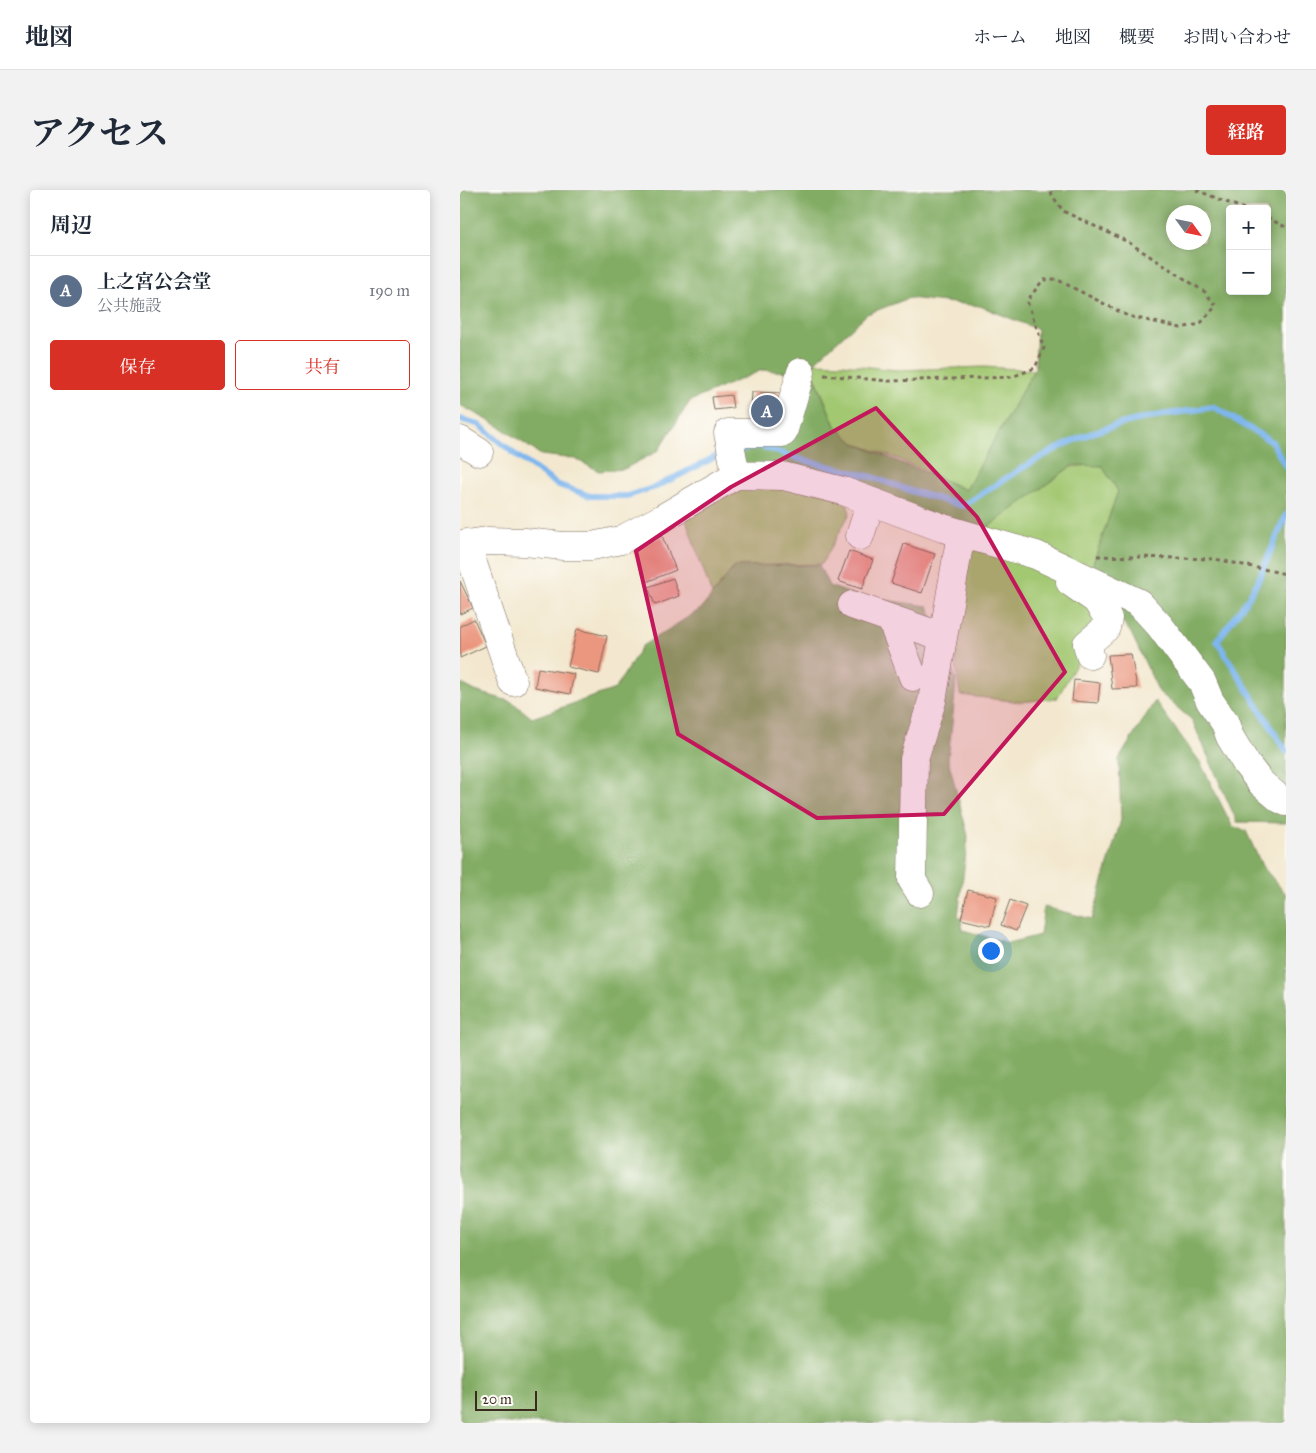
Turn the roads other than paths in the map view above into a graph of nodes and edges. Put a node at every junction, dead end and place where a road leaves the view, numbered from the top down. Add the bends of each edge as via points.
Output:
1 (801, 372) road end
2 (733, 458) junction
3 (871, 501) junction
4 (961, 534) junction
5 (860, 536) dead end
6 (463, 544) edge
7 (1036, 555) junction
8 (852, 605) dead end
9 (891, 619) junction
10 (944, 637) junction
11 (1090, 655) dead end
12 (914, 677) dead end
13 (513, 682) dead end
14 (1286, 802) edge
15 (920, 893) dead end

1 - 2 street via 783,433 728,433
2 - 3 street
2 - 6 street via 661,519 621,540 592,546 487,541
3 - 4 street
3 - 5 street
4 - 7 street
4 - 10 street
6 - 13 street
7 - 11 street via 1047,567 1096,600 1108,618 1106,628 1087,644
7 - 14 street via 1139,602 1202,682 1247,765 1261,783
8 - 9 street
9 - 10 street
9 - 12 street
10 - 15 street via 932,701 914,759 912,880

